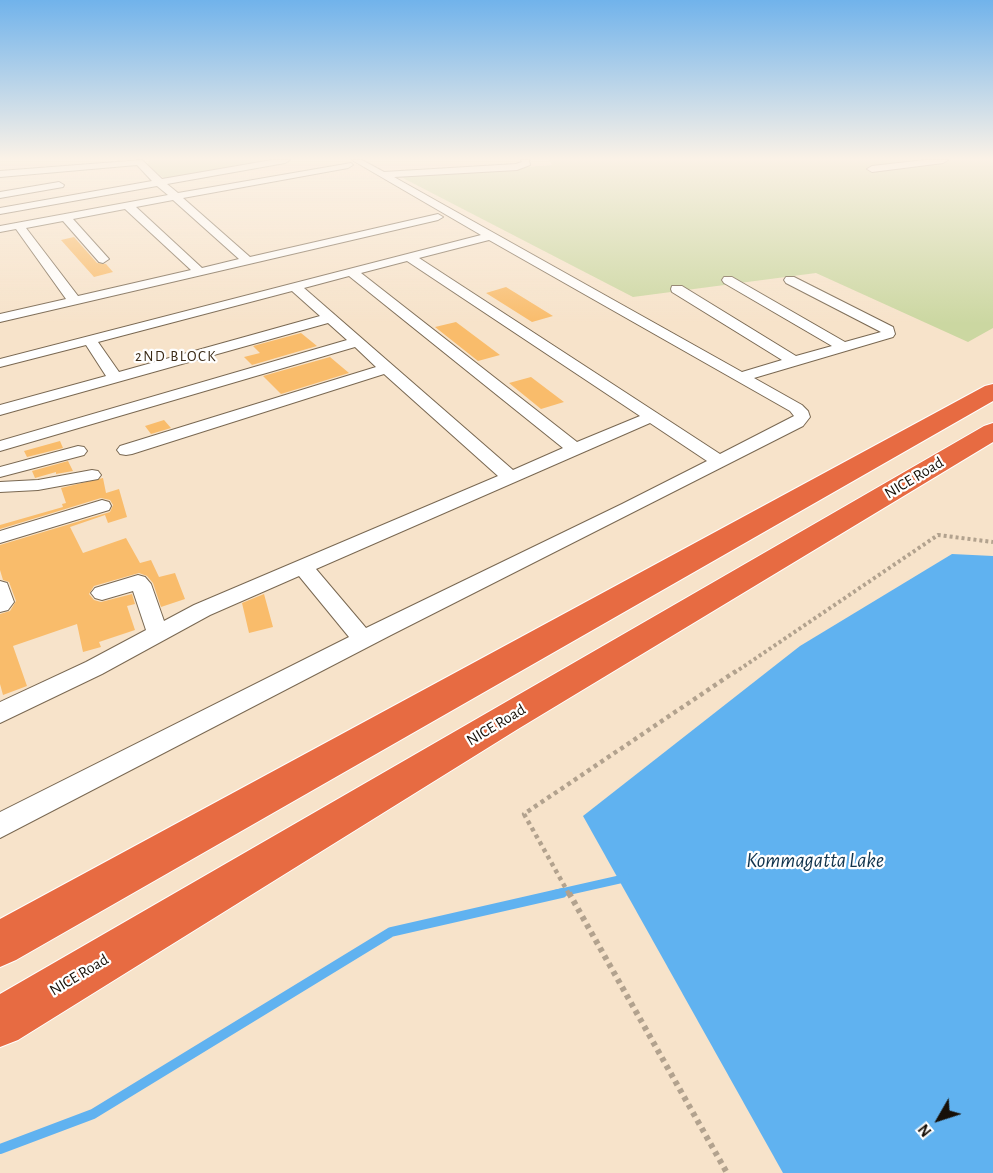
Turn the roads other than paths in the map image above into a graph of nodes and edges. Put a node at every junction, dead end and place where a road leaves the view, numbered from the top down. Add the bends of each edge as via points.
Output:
1 (79, 215) edge
2 (138, 215) edge
3 (201, 215) edge
4 (434, 215) edge
5 (447, 215) edge
6 (66, 217) junction
7 (438, 217) junction
8 (19, 226) junction
9 (0, 229) edge
10 (484, 238) junction
11 (409, 257) junction
12 (103, 260) dead end
13 (247, 260) junction
14 (199, 271) junction
15 (351, 272) junction
16 (728, 280) dead end
17 (790, 280) dead end
18 (295, 287) junction
19 (677, 289) dead end
20 (74, 300) junction
21 (0, 318) edge
22 (330, 318) junction
23 (90, 340) junction
24 (357, 342) junction
25 (844, 347) junction
26 (794, 361) junction
27 (0, 363) edge
28 (387, 368) junction
29 (740, 377) junction
30 (116, 379) junction
31 (993, 392) edge
32 (0, 411) edge
33 (651, 417) junction
34 (797, 423) junction
35 (993, 431) edge
36 (0, 446) edge
37 (575, 449) junction
38 (78, 450) dead end
39 (126, 450) dead end
40 (718, 461) junction
41 (0, 472) edge
42 (92, 476) dead end
43 (509, 476) junction
44 (0, 487) edge
45 (102, 506) dead end
46 (0, 537) edge
47 (302, 566) junction
48 (0, 588) edge
49 (102, 593) dead end
50 (0, 605) edge
51 (158, 634) junction
52 (363, 639) junction
53 (0, 712) edge
54 (0, 826) edge
55 (0, 944) edge
56 (0, 1022) edge

1 - 6 street
2 - 14 street
3 - 13 street
4 - 7 street
5 - 10 street
6 - 8 street
6 - 12 street
7 - 10 street
7 - 13 street
8 - 9 street
8 - 20 street
10 - 11 street
10 - 29 street
10 - 34 street
11 - 15 street
11 - 33 street
13 - 14 street
14 - 20 street
15 - 18 street
15 - 37 street
16 - 25 street
17 - 25 street via 888,330 884,337
18 - 22 street
18 - 23 street
19 - 26 street
20 - 21 street
22 - 24 street
22 - 30 street
23 - 27 street
23 - 30 street
24 - 28 street
24 - 36 street
25 - 26 street
26 - 29 street
28 - 39 street
28 - 43 street
29 - 34 street via 802,414
30 - 32 street
31 - 55 highway
33 - 37 street
33 - 40 street
34 - 40 street
35 - 56 highway, NICE Road
37 - 43 street
38 - 41 street
40 - 52 street
42 - 44 street
43 - 47 street
45 - 46 street
47 - 51 street
47 - 52 street
48 - 50 street
49 - 51 street via 138,582
51 - 53 street
52 - 54 street

